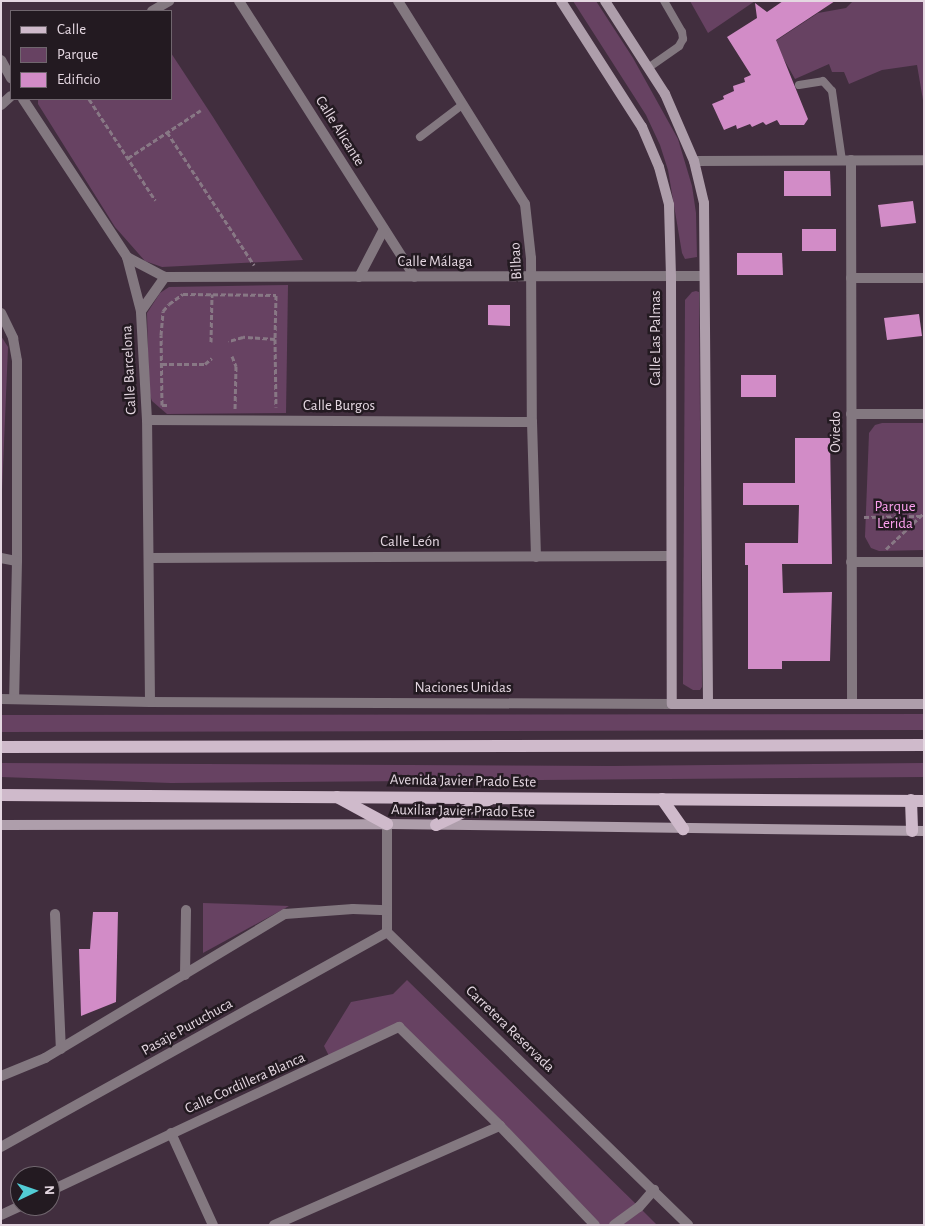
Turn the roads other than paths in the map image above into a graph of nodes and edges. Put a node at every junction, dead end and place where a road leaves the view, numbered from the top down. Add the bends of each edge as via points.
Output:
1 (169, 1) edge
2 (239, 1) edge
3 (398, 1) edge
4 (561, 1) edge
5 (606, 1) edge
6 (664, 1) edge
7 (154, 10) edge
8 (1, 60) edge
9 (648, 68) junction
10 (10, 76) edge
11 (798, 85) dead end
12 (25, 100) edge
13 (462, 104) junction
14 (420, 137) dead end
15 (847, 160) junction
16 (924, 160) edge
17 (694, 161) junction
18 (384, 229) junction
19 (127, 258) junction
20 (671, 276) junction
21 (704, 276) junction
22 (165, 277) junction
23 (359, 277) junction
24 (415, 277) junction
25 (532, 277) junction
26 (851, 278) junction
27 (924, 278) edge
28 (141, 311) junction
29 (1, 313) edge
30 (851, 414) junction
31 (924, 414) edge
32 (146, 420) junction
33 (532, 422) junction
34 (671, 556) junction
35 (536, 557) junction
36 (1, 558) edge
37 (149, 558) junction
38 (18, 560) junction
39 (851, 562) junction
40 (924, 562) edge
41 (1, 699) edge
42 (14, 699) junction
43 (150, 702) junction
44 (672, 704) junction
45 (708, 704) junction
46 (852, 704) junction
47 (924, 704) edge
48 (924, 745) edge
49 (1, 747) edge
50 (1, 795) edge
51 (335, 796) junction
52 (492, 798) junction
53 (662, 799) junction
54 (917, 800) edge
55 (387, 824) junction
56 (1, 825) edge
57 (436, 825) junction
58 (684, 829) junction
59 (918, 831) edge
60 (186, 910) dead end
61 (387, 910) junction
62 (55, 914) dead end
63 (387, 932) junction
64 (185, 975) junction
65 (61, 1049) junction
66 (1, 1076) edge
67 (500, 1126) junction
68 (171, 1133) junction
69 (1, 1147) edge
70 (60, 1186) edge
71 (654, 1190) junction
72 (213, 1225) edge
73 (274, 1225) edge
74 (595, 1225) edge
75 (614, 1225) edge
76 (688, 1225) edge

1 - 7 street
2 - 18 street, Calle Alicante
3 - 13 street, Bilbao
4 - 20 street, Calle Las Palmas via 630,106 652,148 669,205
5 - 9 street
6 - 9 lane via 683,39 679,46
8 - 10 street
9 - 17 street via 665,94
11 - 15 lane via 823,82 832,91
12 - 19 street
13 - 14 lane
13 - 25 street, Bilbao via 525,204
15 - 16 street
15 - 17 street
15 - 26 street, Oviedo
17 - 21 street via 704,203
18 - 23 street
18 - 24 street, Calle Alicante
19 - 22 street
19 - 28 street
20 - 21 street, Calle Málaga
20 - 25 street, Calle Málaga
20 - 34 street, Calle Las Palmas
21 - 45 street
22 - 23 street, Calle Málaga
22 - 28 street, Calle Barcelona
23 - 24 street, Calle Málaga
24 - 25 street, Calle Málaga
25 - 33 street, Bilbao
26 - 27 street
26 - 30 street, Oviedo
28 - 32 street, Calle Barcelona
29 - 38 street via 13,338 17,361
30 - 31 street
30 - 39 street, Oviedo
32 - 33 street, Calle Burgos
32 - 37 street, Calle Barcelona
33 - 35 street, Bilbao
34 - 35 street, Calle León
34 - 44 street, Calle Las Palmas
35 - 37 street, Calle León
36 - 38 street
37 - 43 street, Calle Barcelona
38 - 42 street
39 - 40 street
39 - 46 street, Oviedo
41 - 42 street, Naciones Unidas
42 - 43 street, Naciones Unidas
43 - 44 street, Naciones Unidas
44 - 45 street, Naciones Unidas
45 - 46 street, Naciones Unidas
46 - 47 street, Naciones Unidas
48 - 49 main road
50 - 51 main road, Avenida Javier Prado Este
51 - 52 main road, Avenida Javier Prado Este
51 - 55 main road
52 - 53 main road, Avenida Javier Prado Este
52 - 57 main road
53 - 54 main road, Avenida Javier Prado Este
53 - 58 main road
54 - 59 main road
55 - 56 street, Auxiliar Javier Prado Este
55 - 57 street, Auxiliar Javier Prado Este
55 - 61 street
57 - 58 street, Auxiliar Javier Prado Este
58 - 59 street, Auxiliar Javier Prado Este
60 - 64 street
61 - 63 street
61 - 64 street via 285,914
62 - 65 street
63 - 69 street, Pasaje Puruchuca
63 - 71 street, Carretera Reservada
64 - 65 street
65 - 66 street
67 - 68 street, Calle Cordillera Blanca via 399,1028
67 - 73 street
67 - 74 street
68 - 70 street, Calle Cordillera Blanca
68 - 72 street
71 - 75 street
71 - 76 street, Carretera Reservada

